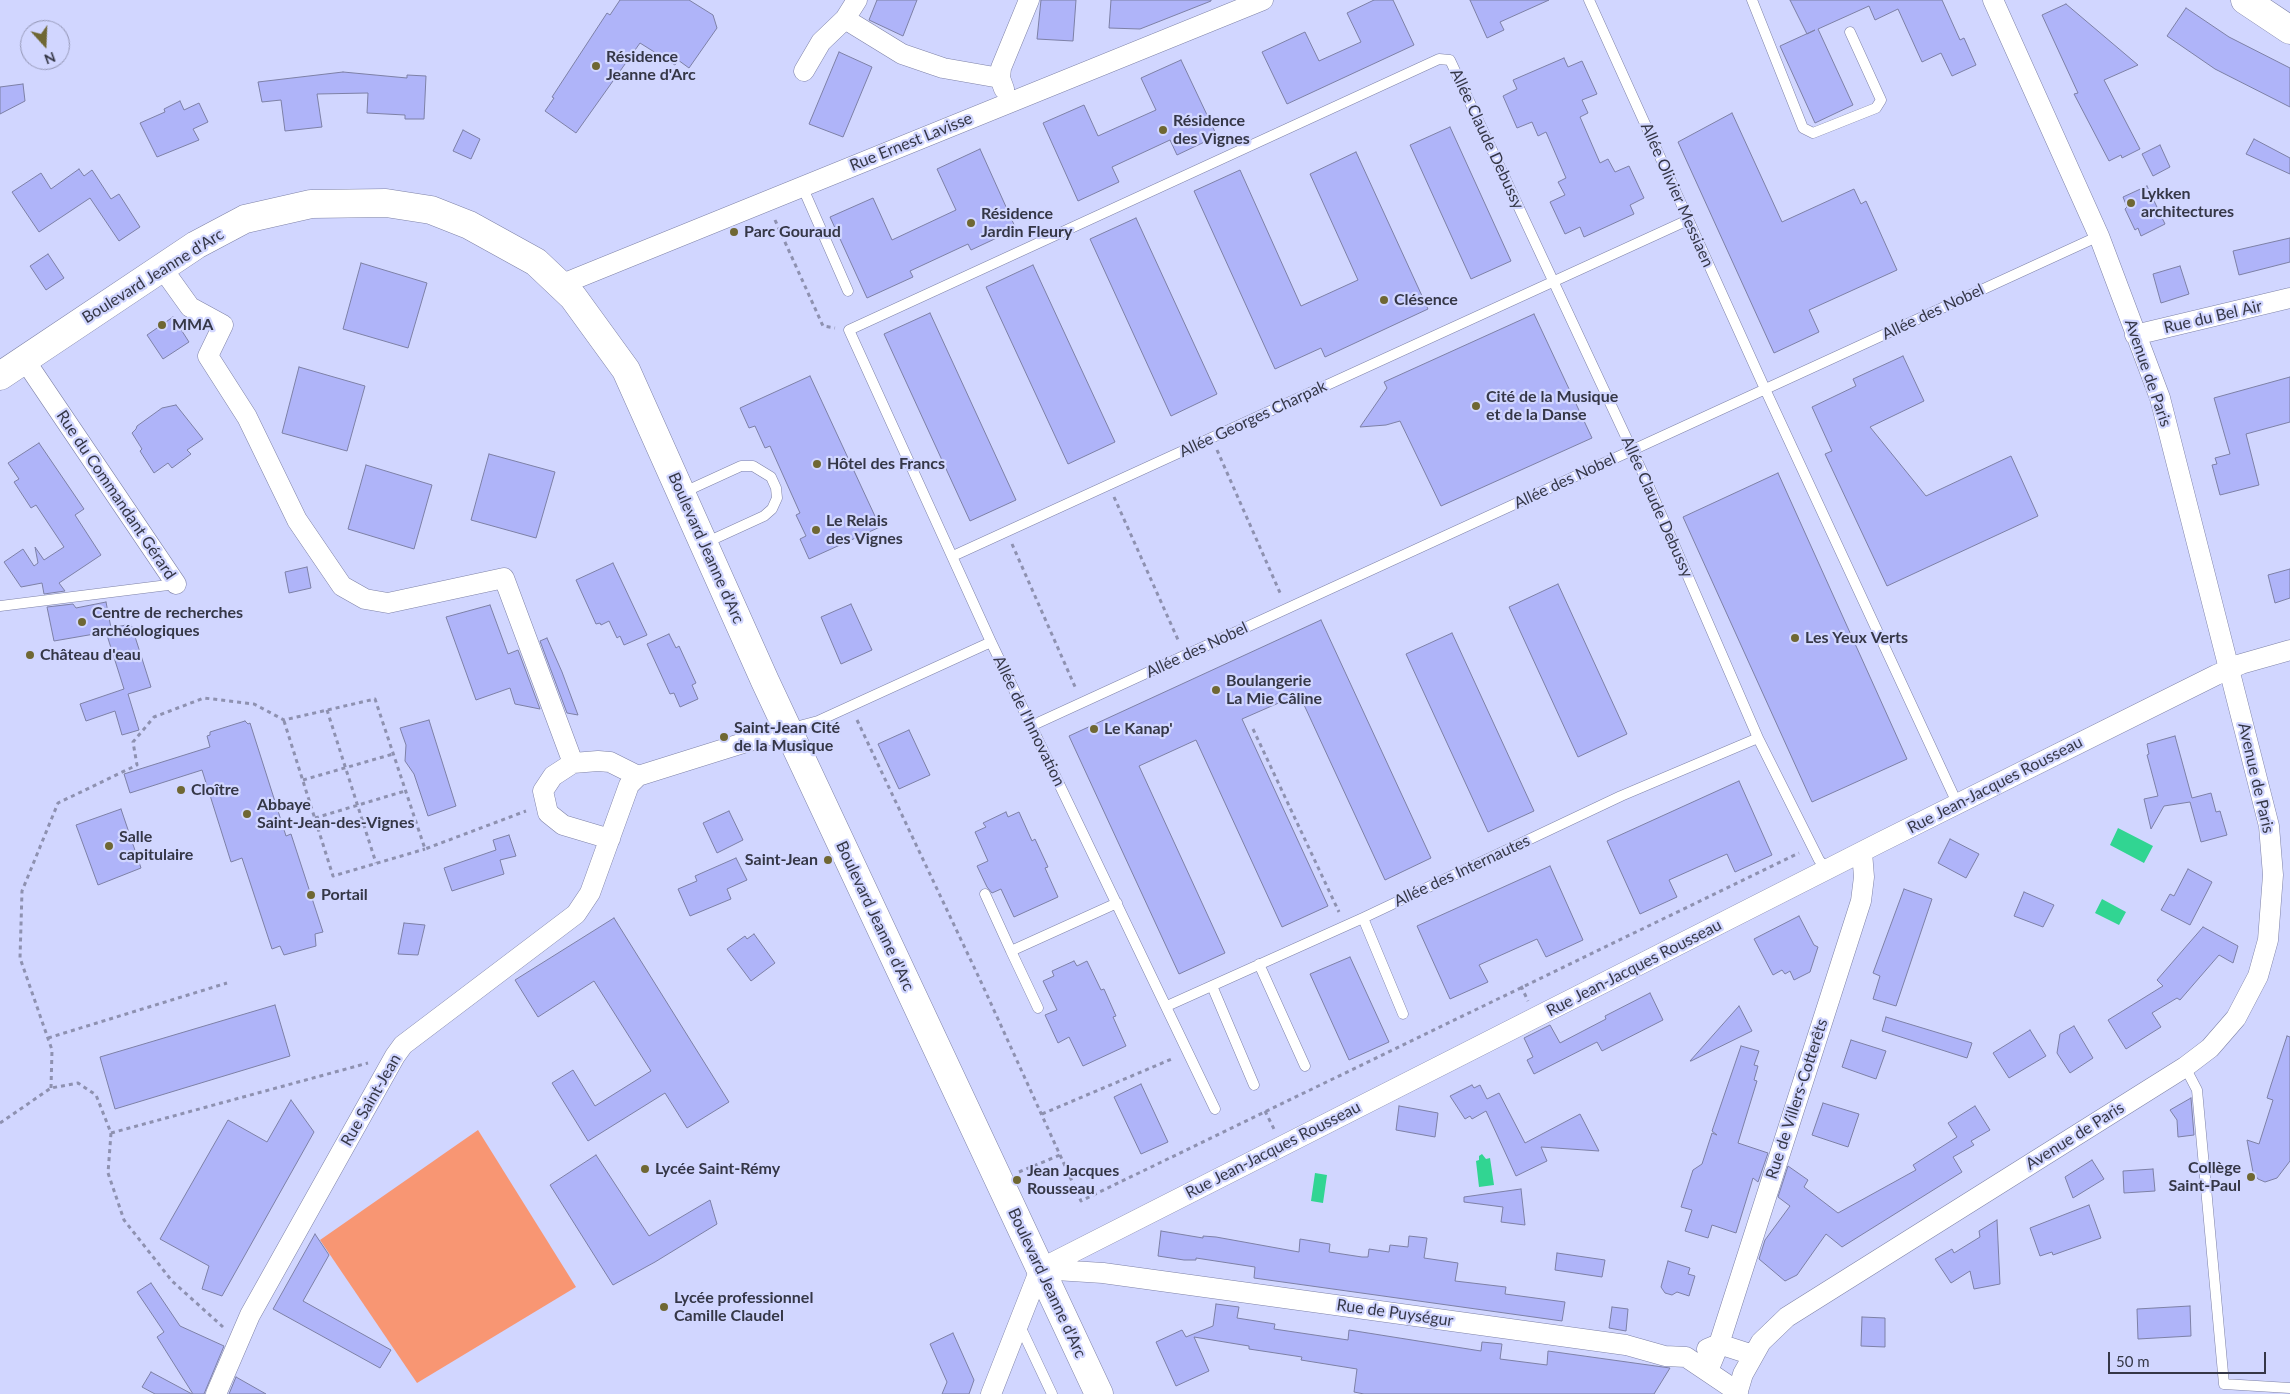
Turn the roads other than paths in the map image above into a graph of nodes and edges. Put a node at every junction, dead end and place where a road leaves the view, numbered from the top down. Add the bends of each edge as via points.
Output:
1 (857, 0) edge
2 (1029, 0) edge
3 (1263, 0) edge
4 (1589, 0) edge
5 (1752, 0) edge
6 (1994, 0) edge
7 (2245, 0) edge
8 (845, 19) junction
9 (2290, 30) edge
10 (1850, 32) dead end
11 (804, 71) dead end
12 (1000, 78) junction
13 (1009, 103) junction
14 (802, 186) junction
15 (1688, 220) junction
16 (2099, 236) junction
17 (162, 268) junction
18 (1554, 282) junction
19 (560, 285) junction
20 (848, 291) dead end
21 (2290, 298) edge
22 (849, 330) joint
23 (2135, 335) junction
24 (24, 359) junction
25 (0, 376) edge
26 (1765, 389) junction
27 (1632, 450) junction
28 (681, 493) junction
29 (704, 544) junction
30 (953, 556) junction
31 (176, 584) joint
32 (0, 606) edge
33 (991, 642) junction
34 (2290, 650) edge
35 (2229, 669) junction
36 (1031, 726) junction
37 (788, 729) junction
38 (1758, 738) junction
39 (573, 763) junction
40 (638, 776) junction
41 (1958, 805) junction
42 (610, 839) junction
43 (1862, 852) junction
44 (1828, 870) junction
45 (985, 894) dead end
46 (1117, 903) junction
47 (1363, 918) junction
48 (1011, 951) junction
49 (1259, 964) junction
50 (1212, 986) junction
51 (1167, 1006) junction
52 (1038, 1008) dead end
53 (1404, 1014) dead end
54 (1305, 1066) dead end
55 (2186, 1067) junction
56 (1254, 1085) dead end
57 (1215, 1109) dead end
58 (1095, 1240) junction
59 (1040, 1268) junction
60 (1103, 1273) junction
61 (1019, 1323) junction
62 (1719, 1344) junction
63 (1753, 1355) junction
64 (1686, 1357) junction
65 (1708, 1372) junction
66 (2290, 1388) edge
67 (1738, 1393) edge
68 (216, 1394) edge
69 (991, 1394) edge
70 (1052, 1394) edge
71 (1099, 1394) edge

1 - 8 street
2 - 12 street via 1001,68
3 - 13 street, Rue Ernest Lavisse
4 - 15 lane, Allée Olivier Messiaen
5 - 10 lane via 1803,128 1813,133 1876,108 1881,100
6 - 16 street, Avenue de Paris
7 - 9 street
8 - 11 street via 821,42
8 - 12 street via 902,54 943,68
12 - 13 street
13 - 14 street, Rue Ernest Lavisse
14 - 19 street, Rue Ernest Lavisse
14 - 20 lane
15 - 18 lane, Allée Georges Charpak
15 - 26 lane, Allée Olivier Messiaen
16 - 23 street, Avenue de Paris
16 - 26 lane, Allée des Nobel
17 - 19 street, Boulevard Jeanne d'Arc via 196,245 245,219 311,204 386,203 431,210 469,225 536,262
17 - 24 street, Boulevard Jeanne d'Arc
17 - 39 street via 190,307 223,325 208,356 248,417 297,520 342,586 365,599 388,603 504,578
18 - 22 lane, Allée Claude Debussy via 1450,60 1439,58
18 - 27 lane, Allée Claude Debussy
18 - 30 lane, Allée Georges Charpak
19 - 28 street, Boulevard Jeanne d'Arc via 573,297 626,370
21 - 23 street, Rue du Bel Air
22 - 30 lane, Allée de l'Innovation
23 - 35 street, Avenue de Paris via 2160,398
24 - 25 street, Boulevard Jeanne d'Arc
24 - 31 street, Rue du Commandant Gérard
26 - 27 lane, Allée des Nobel
26 - 41 lane, Allée Olivier Messiaen
27 - 36 lane, Allée des Nobel
27 - 38 lane, Allée Claude Debussy
28 - 29 street, Boulevard Jeanne d'Arc
28 - 29 lane via 741,466 762,470 771,477 776,488 777,498 764,516
29 - 37 street, Boulevard Jeanne d'Arc
30 - 33 lane, Allée de l'Innovation
31 - 32 lane, Rue du Commandant Gérard
33 - 36 lane, Allée de l'Innovation
33 - 37 lane via 818,721
34 - 35 street, Rue Jean-Jacques Rousseau
35 - 41 street, Rue Jean-Jacques Rousseau
35 - 55 street, Avenue de Paris via 2269,826 2273,875 2269,931 2258,976 2236,1018 2210,1048
36 - 46 lane, Allée de l'Innovation
37 - 40 street
37 - 59 street, Boulevard Jeanne d'Arc
38 - 44 lane, Allée Claude Debussy via 1819,860
38 - 47 lane, Allée des Internautes via 1621,796
39 - 40 street via 610,762
39 - 42 street via 553,776 543,791 548,813 563,825
40 - 42 street, Rue Saint-Jean via 629,785
41 - 43 street, Rue Jean-Jacques Rousseau
42 - 68 street, Rue Saint-Jean via 590,893 576,914 403,1045 395,1056 250,1315
43 - 44 street, Rue Jean-Jacques Rousseau
43 - 62 street, Rue de Villers-Cotterêts via 1861,901
44 - 58 street, Rue Jean-Jacques Rousseau
45 - 48 lane
46 - 48 lane
46 - 51 lane, Allée de l'Innovation
47 - 49 lane, Allée des Internautes
47 - 53 lane
48 - 52 lane
49 - 50 lane, Allée des Internautes
49 - 54 lane
50 - 51 lane, Allée des Internautes
50 - 56 lane
51 - 57 lane, Allée de l'Innovation
55 - 63 street, Avenue de Paris via 1787,1316 1761,1342
55 - 66 lane via 2197,1090 2224,1384
58 - 59 street, Rue Jean-Jacques Rousseau
58 - 60 street via 1096,1260
59 - 60 street, Rue de Puységur
59 - 61 street
59 - 71 street, Boulevard Jeanne d'Arc
60 - 64 street, Rue de Puységur
61 - 69 street
61 - 70 lane
62 - 63 street
62 - 64 street
62 - 65 street, Rue de Villers-Cotterêts
63 - 67 street, Avenue de Paris
64 - 65 street, Rue de Puységur
65 - 67 street, Rue de Puységur

